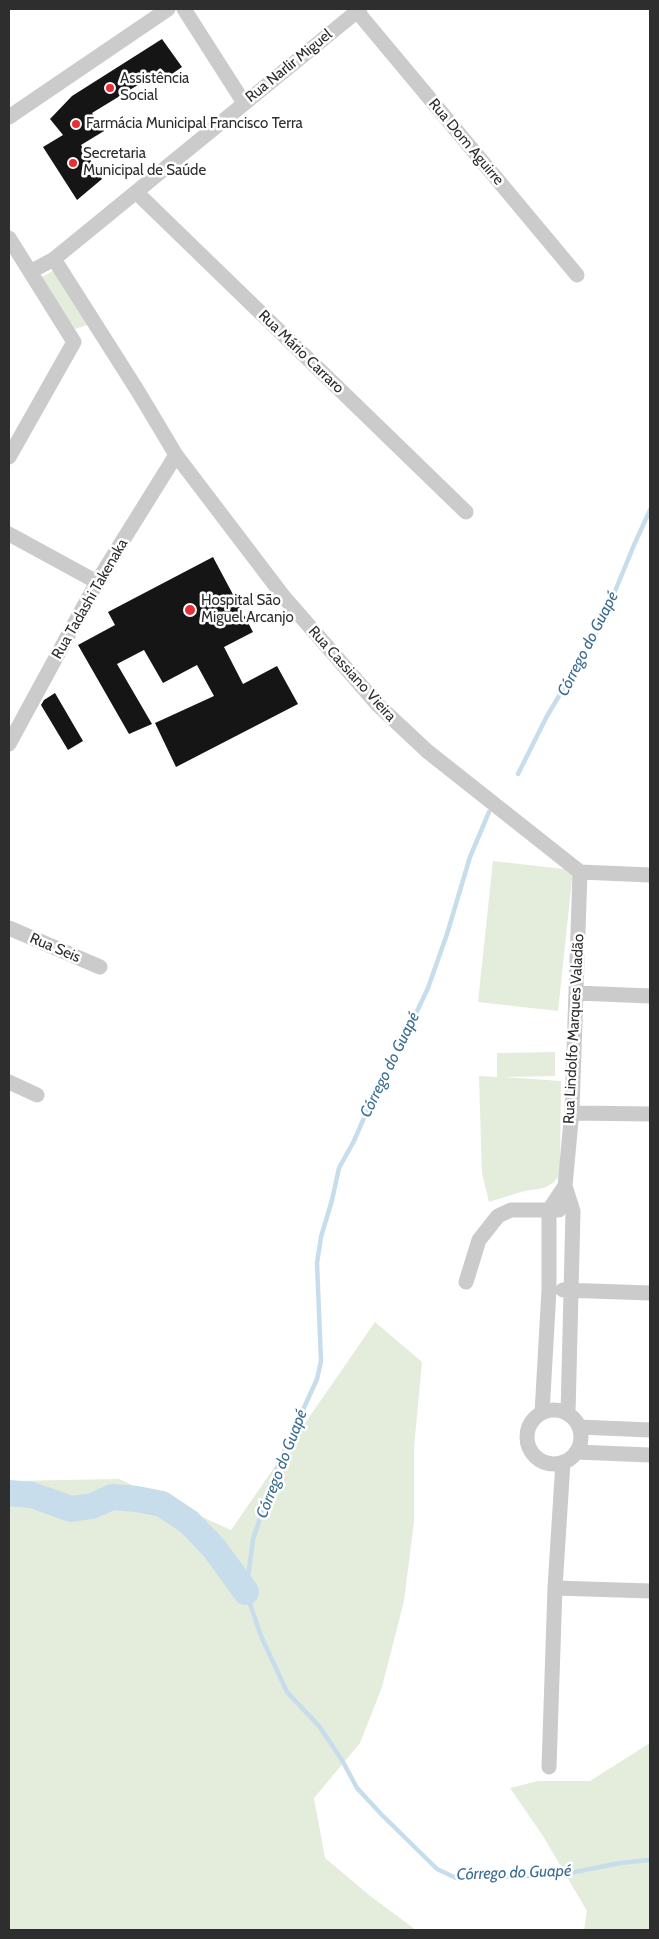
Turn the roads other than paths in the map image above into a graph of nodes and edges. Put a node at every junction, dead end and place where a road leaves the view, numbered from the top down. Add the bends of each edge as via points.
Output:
1 (168, 9) edge
2 (184, 9) edge
3 (357, 10) edge
4 (244, 103) junction
5 (9, 117) edge
6 (136, 192) junction
7 (9, 238) edge
8 (54, 260) junction
9 (30, 272) junction
10 (577, 275) dead end
11 (101, 334) junction
12 (74, 342) junction
13 (176, 455) junction
14 (9, 457) edge
15 (466, 512) dead end
16 (9, 534) edge
17 (97, 582) junction
18 (9, 744) edge
19 (580, 872) junction
20 (650, 875) edge
21 (9, 928) edge
22 (100, 967) dead end
23 (577, 993) junction
24 (650, 996) edge
25 (9, 1082) edge
26 (37, 1095) dead end
27 (572, 1113) junction
28 (650, 1114) edge
29 (564, 1186) junction
30 (549, 1210) junction
31 (573, 1211) junction
32 (466, 1282) dead end
33 (549, 1290) junction
34 (572, 1290) junction
35 (650, 1293) edge
36 (542, 1413) junction
37 (568, 1414) junction
38 (579, 1427) junction
39 (650, 1430) edge
40 (576, 1452) junction
41 (650, 1455) edge
42 (563, 1462) junction
43 (555, 1588) junction
44 (650, 1591) edge
45 (549, 1767) dead end

1 - 5 street
2 - 4 street
3 - 4 street, Rua Narlir Miguel
3 - 10 street, Rua Dom Aguirre
4 - 6 street, Rua Narlir Miguel
6 - 8 street, Rua Narlir Miguel
6 - 15 street, Rua Mário Carraro
7 - 9 street
8 - 9 street, Rua Narlir Miguel
8 - 11 street, Rua Cassiano Vieira
9 - 12 street
11 - 12 street
11 - 13 street, Rua Cassiano Vieira
12 - 14 street
13 - 17 street, Rua Tadashi Takenaka
13 - 19 street, Rua Cassiano Vieira via 284,597 378,705 427,751
16 - 17 street
17 - 18 street, Rua Tadashi Takenaka
19 - 20 street
19 - 23 street, Rua Lindolfo Marques Valadão
21 - 22 street, Rua Seis
23 - 24 street
23 - 27 street, Rua Lindolfo Marques Valadão
25 - 26 street
27 - 28 street
27 - 29 street, Rua Lindolfo Marques Valadão
29 - 30 street, Rua Lindolfo Marques Valadão
29 - 31 street, Rua Lindolfo Marques Valadão
30 - 31 street
30 - 32 street via 511,1210 498,1216 480,1240
30 - 33 street
31 - 34 street
33 - 34 street
33 - 36 street
34 - 35 street
34 - 37 street
36 - 37 street via 559,1410
36 - 42 street via 530,1426 528,1443 538,1458 554,1464
37 - 38 street
38 - 39 street
38 - 40 street via 581,1436
40 - 41 street
40 - 42 street
42 - 43 street
43 - 44 street
43 - 45 street

